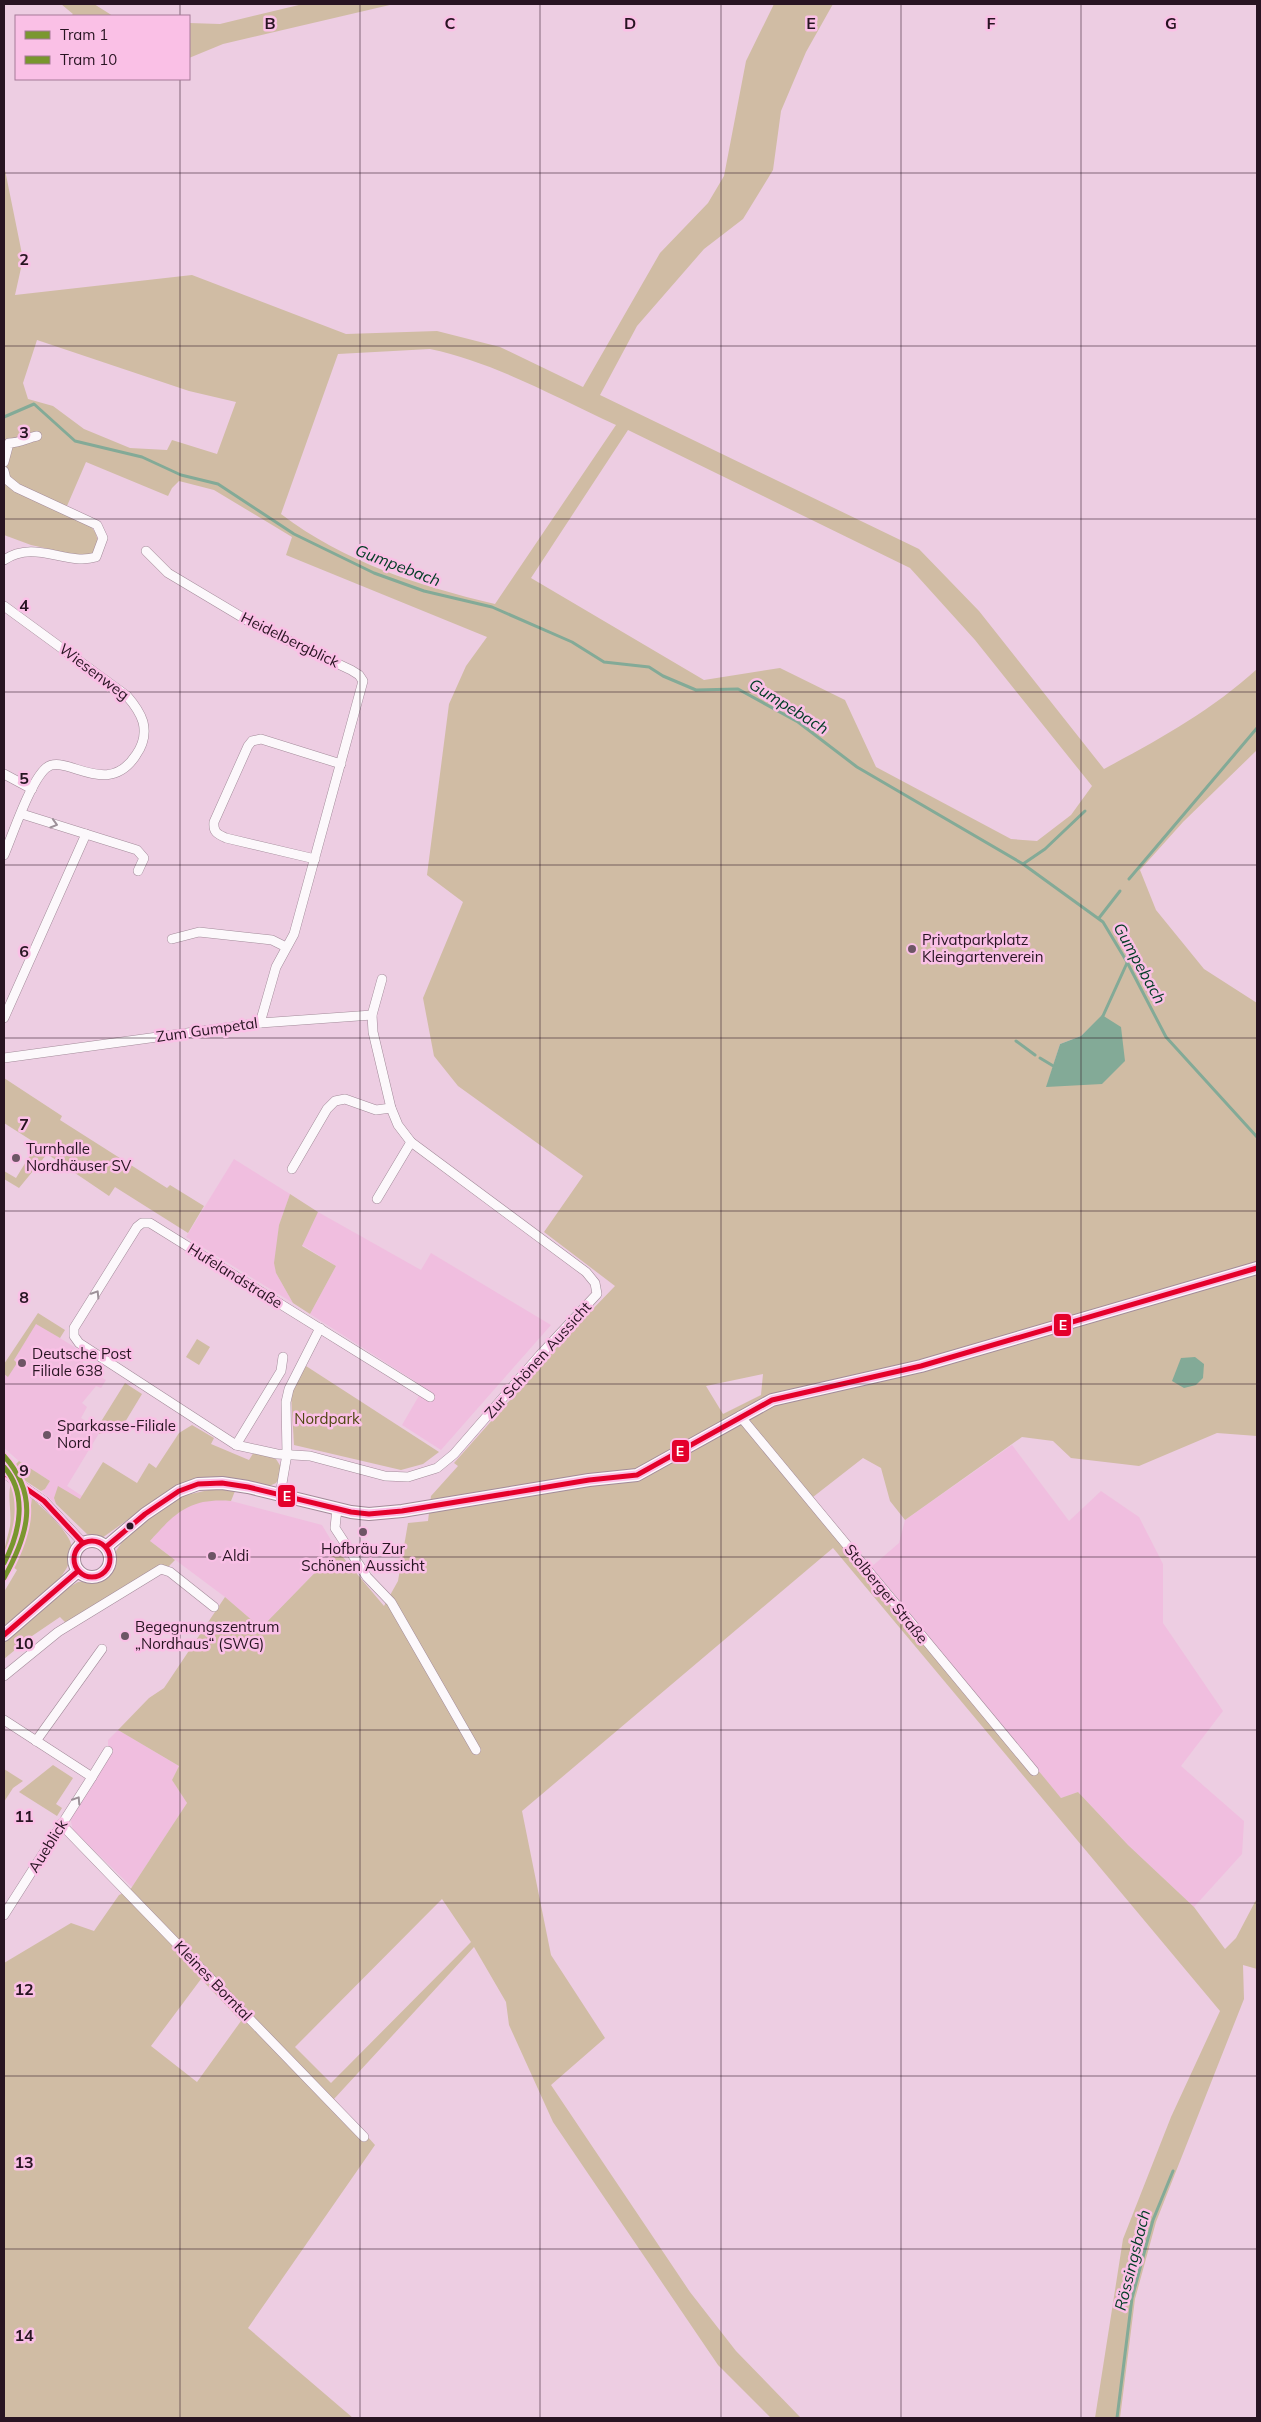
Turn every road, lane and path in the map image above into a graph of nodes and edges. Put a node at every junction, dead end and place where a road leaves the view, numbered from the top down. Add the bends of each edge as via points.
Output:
1 (37, 436) dead end
2 (4, 462) edge
3 (4, 471) edge
4 (146, 551) dead end
5 (4, 560) edge
6 (4, 606) edge
7 (341, 764) junction
8 (4, 774) edge
9 (32, 789) junction
10 (22, 814) junction
11 (86, 834) junction
12 (4, 855) edge
13 (315, 859) junction
14 (138, 872) dead end
15 (172, 939) dead end
16 (286, 947) junction
17 (382, 978) dead end
18 (372, 1015) junction
19 (4, 1018) edge
20 (260, 1023) junction
21 (4, 1058) edge
22 (391, 1108) junction
23 (411, 1142) junction
24 (292, 1169) dead end
25 (377, 1199) dead end
26 (1257, 1268) edge
27 (320, 1328) junction
28 (283, 1357) dead end
29 (430, 1397) dead end
30 (740, 1416) junction
31 (236, 1444) junction
32 (287, 1454) junction
33 (4, 1473) edge
34 (280, 1495) junction
35 (337, 1508) junction
36 (83, 1543) junction
37 (106, 1547) junction
38 (78, 1571) junction
39 (214, 1606) dead end
40 (4, 1635) edge
41 (102, 1649) dead end
42 (4, 1676) edge
43 (4, 1720) edge
44 (36, 1741) junction
45 (476, 1750) dead end
46 (108, 1751) dead end
47 (1034, 1772) dead end
48 (92, 1777) junction
49 (61, 1824) junction
50 (4, 1915) edge
51 (364, 2137) dead end

1 - 2 street via 9,443
3 - 5 street via 6,479 17,488 97,525 103,538 96,557 83,561 66,555 38,552 20,553
4 - 7 street, Heidelbergblick via 168,574 255,625 359,674 363,681 362,691
6 - 9 street, Wiesenweg via 127,696 136,706 143,724 140,750 118,771 100,776 52,764
7 - 13 street, Heidelbergblick
7 - 13 street via 261,739 252,741 214,822 217,834 226,838
8 - 9 street
9 - 10 street
10 -> 11 street
10 - 12 street
11 - 14 street via 142,853 144,858
11 - 19 street
13 - 16 street, Heidelbergblick via 294,934
15 - 16 street via 199,932 272,940
16 - 20 street, Heidelbergblick via 276,967
17 - 18 street
18 - 20 street, Zum Gumpetal
18 - 22 street, Zur Schönen Aussicht
20 - 21 street, Zum Gumpetal
22 - 23 street, Zur Schönen Aussicht via 398,1125
22 - 24 street via 376,1110 345,1099 335,1101
23 - 25 street
23 - 32 street, Zur Schönen Aussicht via 586,1272 595,1283 598,1294 454,1454 437,1468 408,1477 396,1477 310,1456
26 - 30 main road via 921,1366 772,1400
27 - 29 street, Hufelandstraße
31 -> 27 street, Hufelandstraße via 79,1343 74,1336 74,1328 137,1227 150,1223
27 - 32 street via 288,1388
28 - 31 street via 281,1371
30 - 35 main road via 637,1475 402,1511 369,1514
30 - 47 street, Stolberger Straße
31 - 32 street
32 - 34 street
33 - 36 street via 44,1501
34 - 35 main road
34 - 37 main road via 222,1483 198,1484 179,1491 145,1514
35 - 45 street via 335,1528 367,1577 391,1602
36 - 37 main road via 92,1540
36 - 38 main road via 75,1553
37 - 38 main road via 109,1565 101,1575 89,1577
38 - 40 main road
39 - 42 street via 170,1572 161,1569 58,1632
41 - 44 street
43 - 44 street
44 - 48 street
46 - 48 street, Aueblick
49 -> 48 street, Aueblick
49 - 50 street, Aueblick
49 - 51 street, Kleines Borntal

